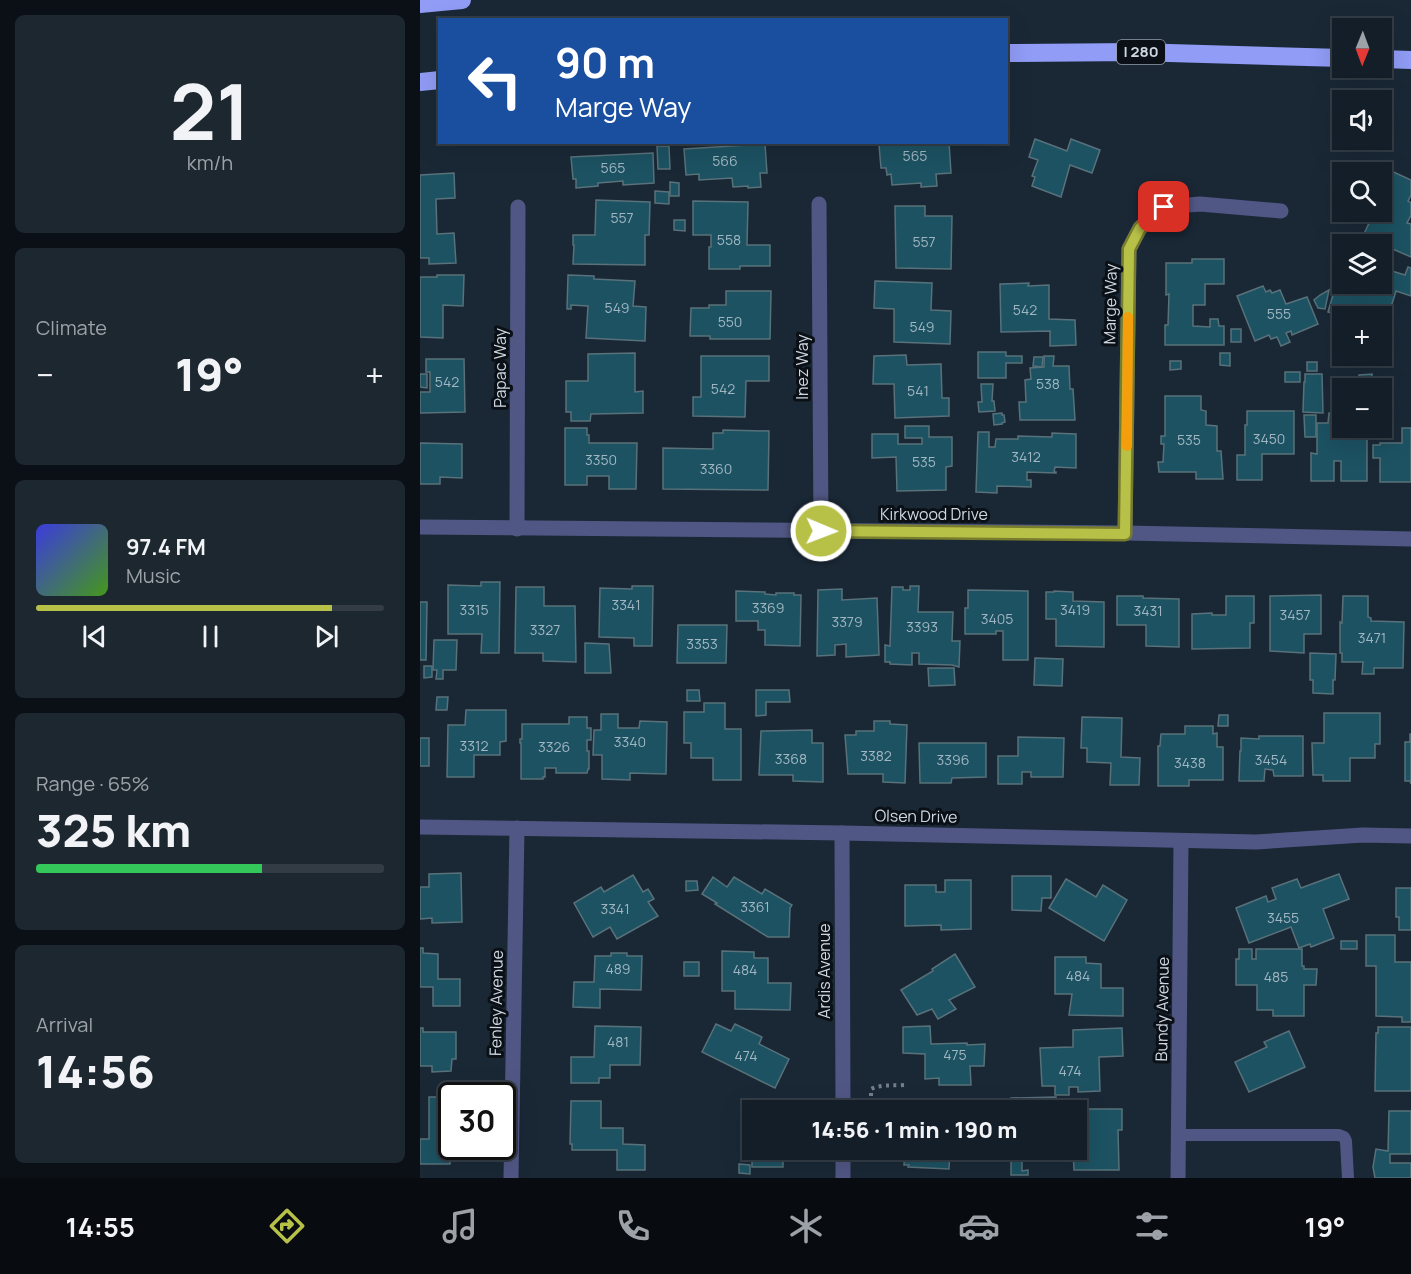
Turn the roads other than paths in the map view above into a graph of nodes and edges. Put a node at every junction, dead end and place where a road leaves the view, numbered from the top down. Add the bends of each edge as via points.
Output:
1 (462, 0) edge
2 (420, 4) edge
3 (1008, 53) edge
4 (1332, 57) edge
5 (1392, 59) edge
6 (1411, 60) edge
7 (438, 80) edge
8 (420, 82) edge
9 (819, 204) dead end
10 (518, 207) dead end
11 (1281, 210) dead end
12 (420, 527) edge
13 (517, 529) junction
14 (821, 531) junction
15 (1125, 534) junction
16 (1411, 539) edge
17 (420, 827) edge
18 (517, 828) junction
19 (842, 833) junction
20 (1411, 836) edge
21 (1181, 841) junction
22 (843, 1100) edge
23 (1179, 1135) junction
24 (843, 1160) edge
25 (511, 1178) edge
26 (843, 1178) edge
27 (1178, 1178) edge
28 (1348, 1178) edge

1 - 2 highway
3 - 4 highway, I 280
5 - 6 highway
7 - 8 highway
9 - 14 street, Inez Way
10 - 13 street, Papac Way
11 - 15 street, Marge Way via 1200,204 1164,207 1140,228 1129,249
12 - 13 street, Kirkwood Drive
13 - 14 street, Kirkwood Drive
14 - 15 street, Kirkwood Drive
15 - 16 street, Kirkwood Drive
17 - 18 street, Olsen Drive
18 - 19 street, Olsen Drive
18 - 25 street, Fenley Avenue
19 - 21 street, Olsen Drive
19 - 22 street, Ardis Avenue
20 - 21 street, Olsen Drive
21 - 23 street, Bundy Avenue
23 - 27 street, Bundy Avenue
23 - 28 lane via 1339,1135 1346,1141
24 - 26 street

